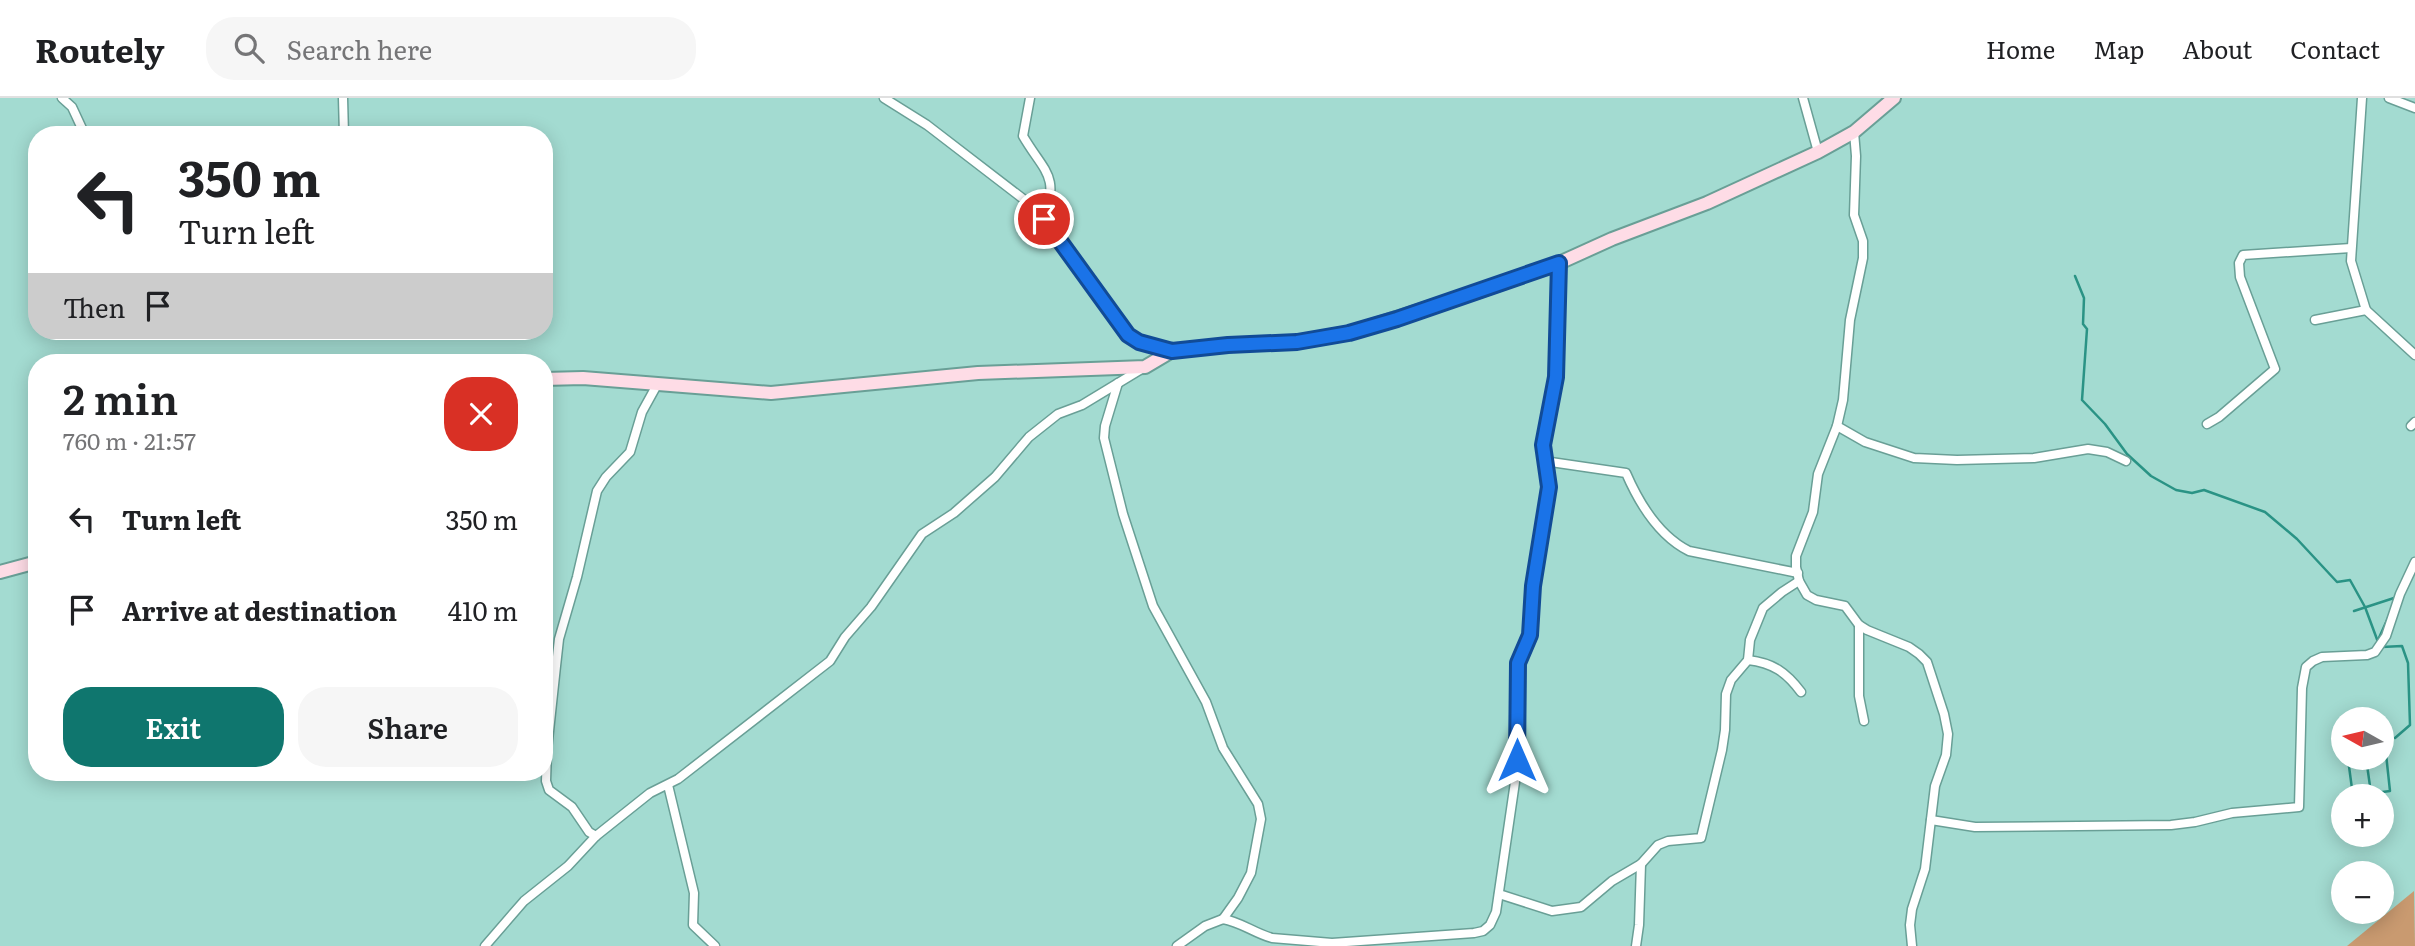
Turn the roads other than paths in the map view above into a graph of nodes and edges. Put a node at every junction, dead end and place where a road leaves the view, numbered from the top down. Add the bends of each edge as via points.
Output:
1 (62, 98) edge
2 (343, 98) edge
3 (884, 98) edge
4 (1030, 98) edge
5 (1803, 98) edge
6 (1894, 98) edge
7 (2362, 98) edge
8 (2389, 98) edge
9 (2415, 108) edge
10 (81, 126) edge
11 (344, 126) edge
12 (1854, 132) junction
13 (1818, 152) junction
14 (1044, 219) junction
15 (2351, 248) junction
16 (1559, 263) junction
17 (2366, 310) junction
18 (2315, 320) dead end
19 (1172, 351) junction
20 (2415, 355) edge
21 (1145, 367) junction
22 (553, 379) edge
23 (658, 383) junction
24 (1118, 383) junction
25 (2207, 424) dead end
26 (1837, 426) junction
27 (1544, 461) junction
28 (2126, 461) dead end
29 (2415, 562) edge
30 (28, 564) edge
31 (0, 572) edge
32 (1798, 577) junction
33 (1859, 625) junction
34 (1748, 660) junction
35 (1801, 692) dead end
36 (553, 694) edge
37 (1864, 721) dead end
38 (547, 781) edge
39 (668, 785) junction
40 (1931, 820) junction
41 (596, 836) junction
42 (1641, 864) junction
43 (1499, 894) junction
44 (1223, 919) junction
45 (485, 946) edge
46 (715, 946) edge
47 (1177, 946) edge
48 (1636, 946) edge
49 (1912, 946) edge

1 - 10 street
2 - 11 street
3 - 14 street via 1020,195
4 - 14 street via 1023,136 1052,182
5 - 13 street
6 - 12 street
7 - 15 street
8 - 9 street
12 - 13 street
12 - 26 street via 1854,215 1863,258
13 - 16 street
14 - 19 street via 1128,335
15 - 17 street
15 - 25 street via 2243,255 2240,277 2275,369
16 - 19 street via 1349,333 1297,342
16 - 27 street via 1556,377
17 - 18 street
17 - 20 street
19 - 21 street
21 - 23 street via 978,373 771,393
21 - 24 street
22 - 23 street
23 - 36 street via 642,412 630,452 597,491 559,639
24 - 39 street via 1058,414 1029,437 995,477 922,534 830,661
24 - 44 street via 1104,438 1133,548 1153,606 1206,702 1223,748 1258,804 1261,819 1251,873
26 - 28 street via 1865,442 1914,458 2034,458 2088,449
26 - 32 street via 1818,474 1813,512 1796,556
27 - 32 street via 1626,473 1658,529 1674,543 1689,551
27 - 43 street via 1549,487 1530,635 1518,663 1517,760
29 - 40 street via 2386,636 2375,652 2322,657 2306,667 2299,807 2171,825 1975,827
30 - 31 street
32 - 33 street via 1807,595 1845,607
32 - 34 street via 1763,608 1750,640
33 - 37 street via 1859,696
33 - 40 street via 1909,647 1927,662 1948,734
34 - 35 street via 1776,667
34 - 42 street via 1726,694 1722,750 1701,838 1658,845
38 - 41 street via 549,790 572,807
39 - 41 street via 650,793
39 - 46 street via 694,893 694,925
40 - 49 street via 1925,869 1910,925
41 - 45 street via 568,866 524,901
42 - 43 street via 1585,905 1570,910 1552,911
42 - 48 street
43 - 44 street via 1490,925 1483,931 1429,937 1332,943 1262,935
44 - 47 street

